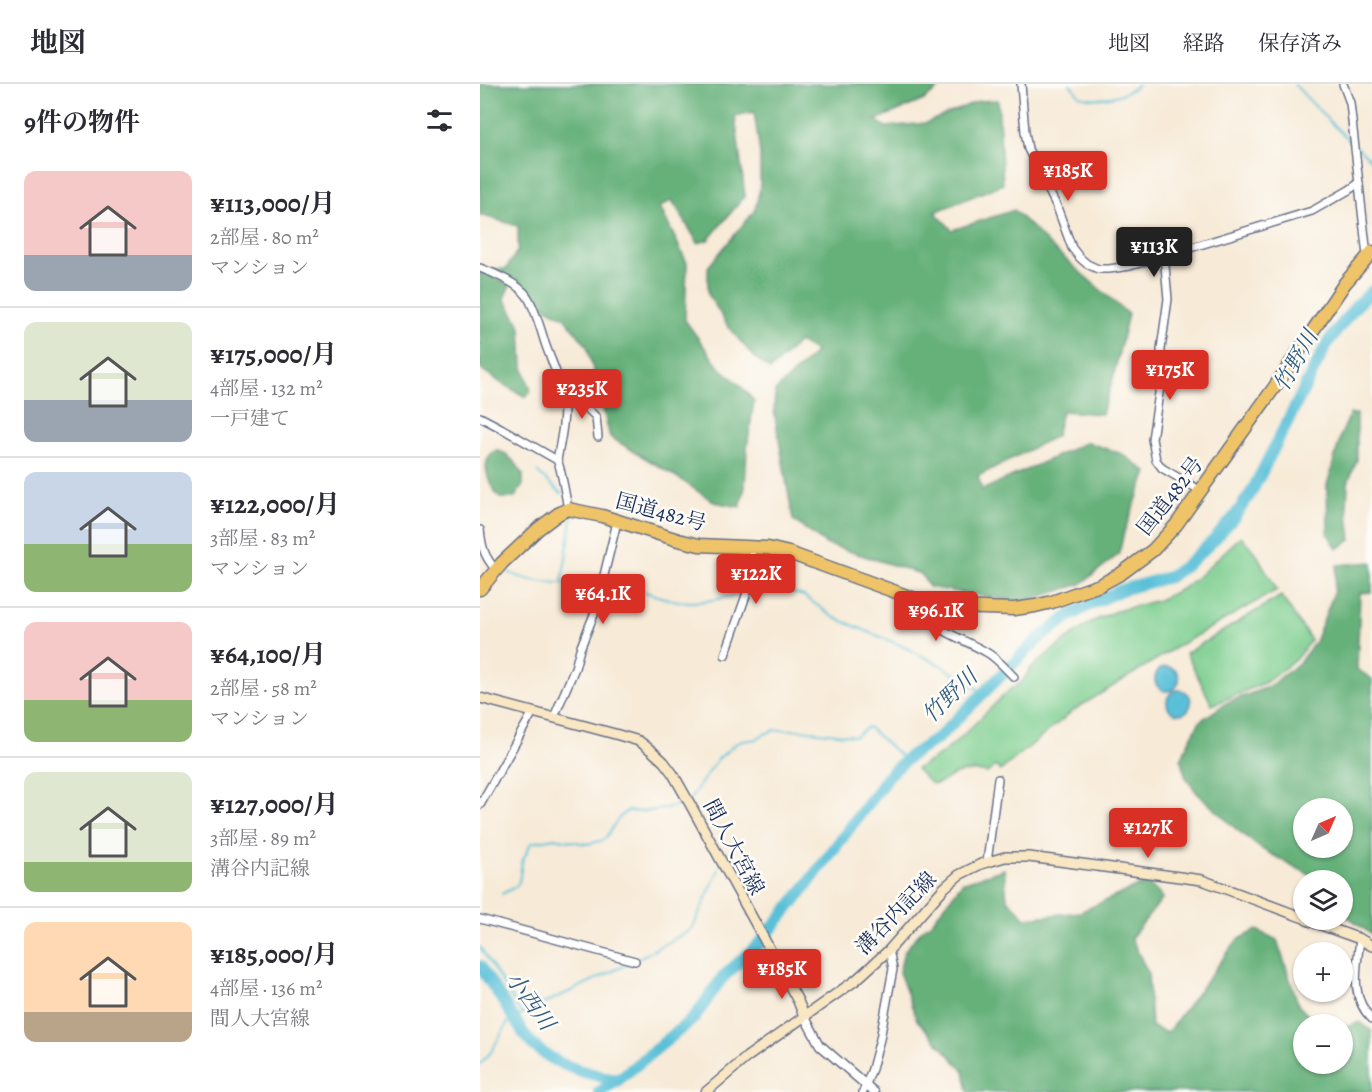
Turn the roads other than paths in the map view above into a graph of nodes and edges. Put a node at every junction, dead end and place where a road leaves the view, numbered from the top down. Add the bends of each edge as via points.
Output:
1 (1021, 84) edge
2 (1343, 84) edge
3 (1359, 183) junction
4 (1164, 255) junction
5 (1371, 259) edge
6 (480, 268) edge
7 (563, 397) junction
8 (480, 417) edge
9 (598, 437) dead end
10 (557, 460) junction
11 (1201, 490) junction
12 (568, 509) junction
13 (617, 522) junction
14 (480, 530) edge
15 (753, 548) junction
16 (496, 570) junction
17 (480, 589) edge
18 (905, 596) junction
19 (724, 655) dead end
20 (1014, 677) dead end
21 (480, 698) edge
22 (533, 712) junction
23 (554, 717) junction
24 (998, 779) dead end
25 (480, 805) edge
26 (987, 862) junction
27 (1293, 914) edge
28 (480, 919) edge
29 (1335, 930) edge
30 (1360, 939) junction
31 (1372, 946) edge
32 (889, 950) junction
33 (635, 961) dead end
34 (804, 1017) junction
35 (1372, 1019) edge
36 (865, 1089) edge
37 (706, 1092) edge
38 (874, 1092) edge

1 - 4 street via 1028,149 1080,258 1098,269 1108,269
2 - 3 street via 1350,103
3 - 4 street via 1312,211
3 - 5 street
4 - 11 street via 1168,299 1152,439 1156,460 1162,468
5 - 11 highway, 国道482号 via 1339,290
6 - 7 street via 520,288 527,296
7 - 9 street via 572,394 596,417
7 - 10 street via 564,423
8 - 10 street
10 - 12 street
11 - 18 highway, 国道482号 via 1165,538 1140,561 1100,585 1052,602 1014,609 955,607
12 - 13 highway, 国道482号
12 - 16 highway via 538,529
13 - 15 highway, 国道482号 via 678,540
13 - 23 street via 595,612
14 - 16 street via 483,550
15 - 18 highway, 国道482号 via 789,553
15 - 19 street via 749,587
16 - 17 highway
18 - 20 street via 925,619 995,658
21 - 22 main road, 間人大宮線
22 - 23 main road, 間人大宮線
22 - 25 street
23 - 34 main road, 間人大宮線 via 639,741 673,774
24 - 26 street
26 - 27 main road, 溝谷内記線 via 1029,857 1202,880
26 - 32 main road, 溝谷内記線 via 959,875 944,888
28 - 33 street
29 - 30 main road, 溝谷内記線
30 - 31 main road, 溝谷内記線
30 - 35 street via 1355,979 1358,996
32 - 34 main road, 溝谷内記線 via 856,980
32 - 36 street via 893,969 880,1039
34 - 36 street via 820,1045
34 - 37 main road
36 - 38 street

